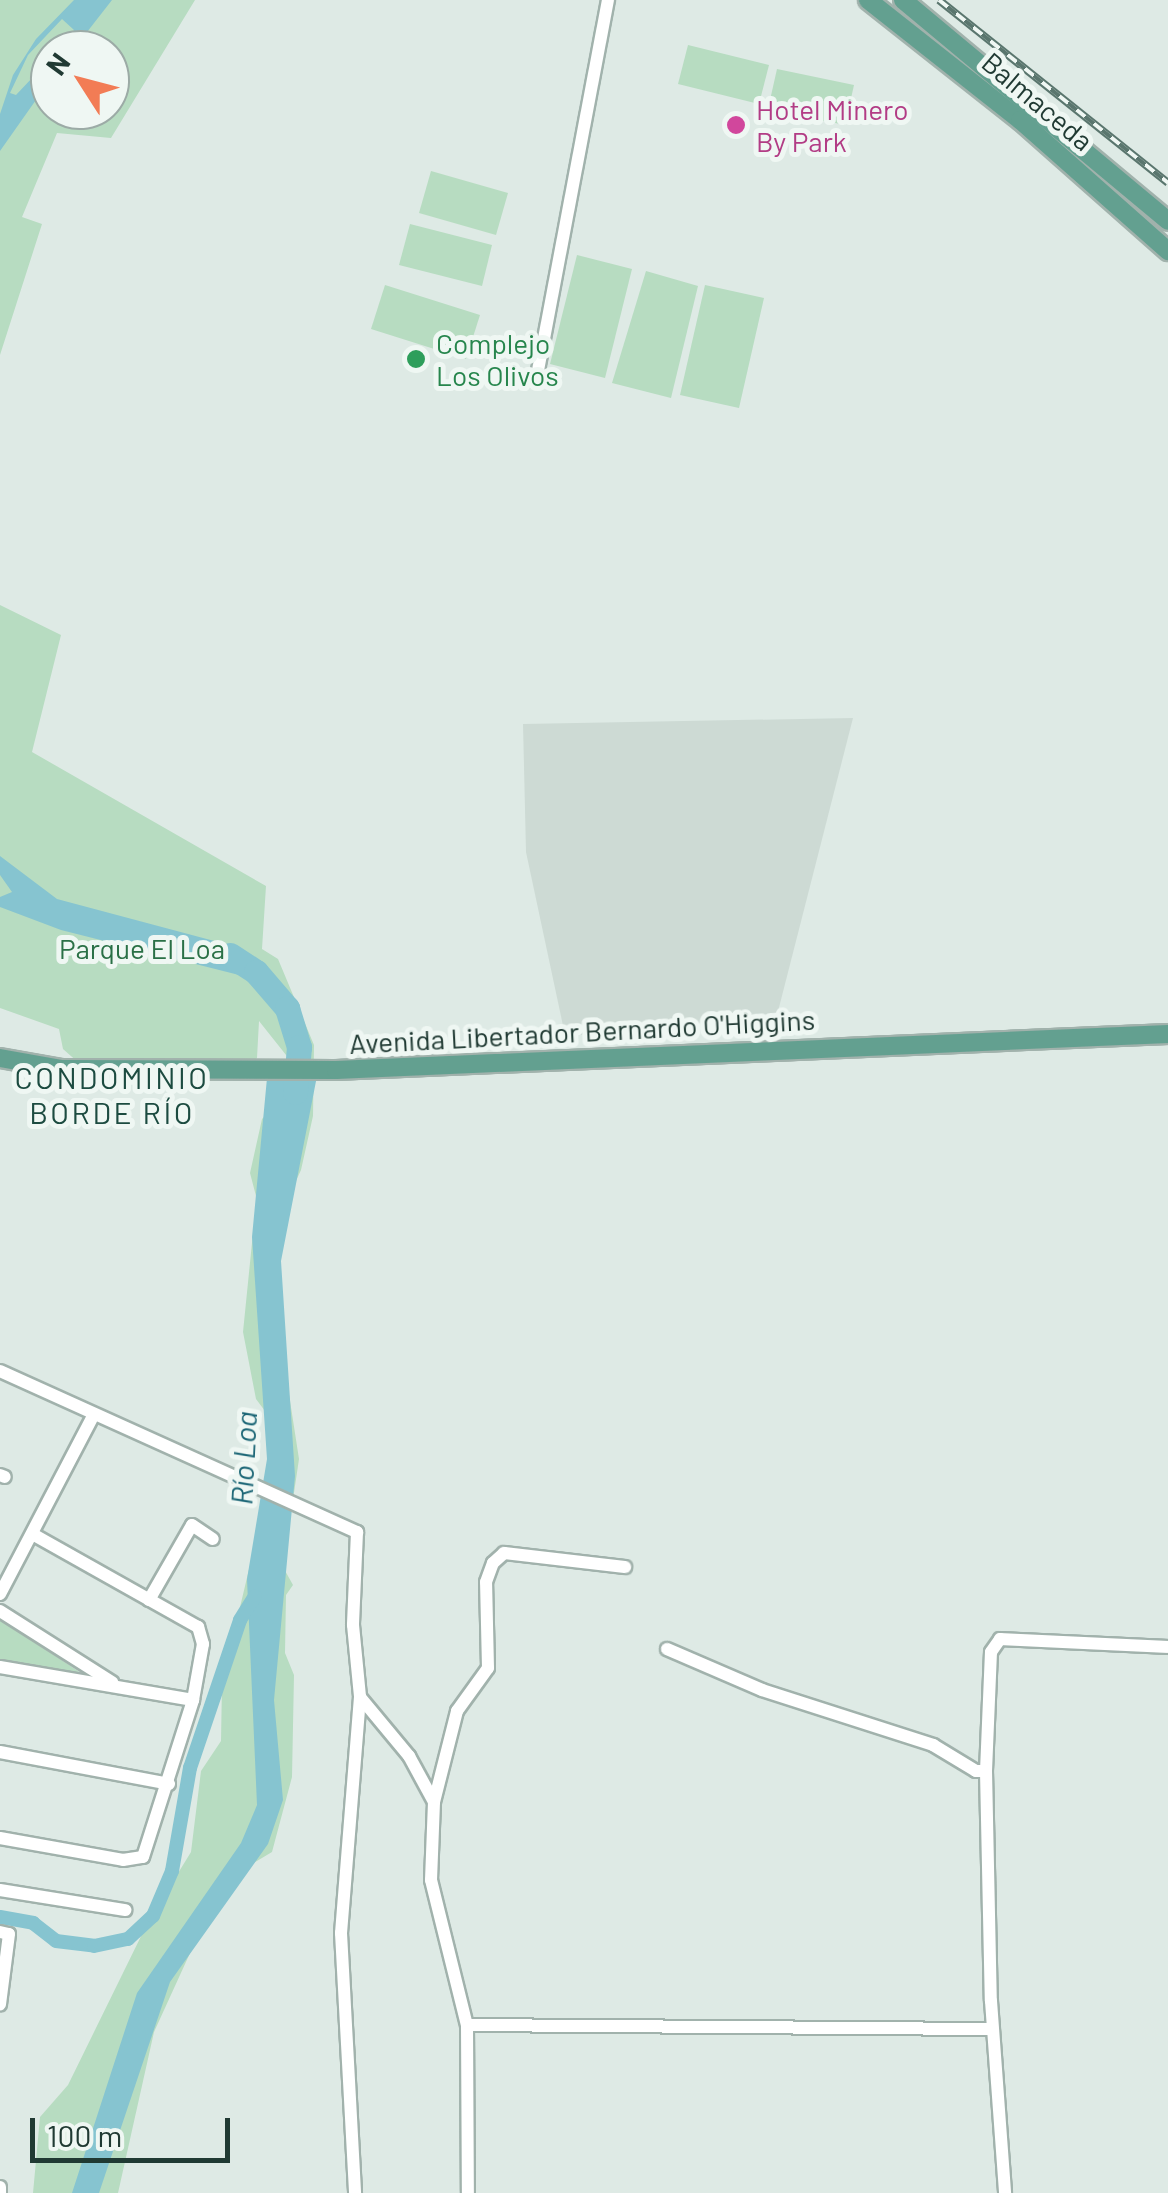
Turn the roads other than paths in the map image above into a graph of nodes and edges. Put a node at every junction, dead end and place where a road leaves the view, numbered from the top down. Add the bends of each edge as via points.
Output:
1 (608, 0) edge
2 (868, 0) edge
3 (903, 0) edge
4 (1168, 222) edge
5 (1168, 251) edge
6 (536, 381) dead end
7 (1168, 1034) edge
8 (0, 1058) edge
9 (0, 1371) edge
10 (94, 1414) junction
11 (32, 1534) junction
12 (214, 1539) dead end
13 (625, 1567) dead end
14 (0, 1594) edge
15 (149, 1600) junction
16 (0, 1611) edge
17 (1168, 1647) edge
18 (667, 1649) dead end
19 (0, 1667) edge
20 (117, 1685) junction
21 (360, 1697) junction
22 (193, 1700) junction
23 (0, 1752) edge
24 (986, 1771) junction
25 (168, 1784) junction
26 (434, 1802) junction
27 (0, 1838) edge
28 (0, 1890) edge
29 (125, 1910) dead end
30 (0, 1932) edge
31 (0, 2004) edge
32 (467, 2025) junction
33 (992, 2029) junction
34 (356, 2193) edge
35 (468, 2193) edge
36 (1005, 2193) edge

1 - 6 street
2 - 5 main road, Balmaceda via 1020,120
3 - 4 main road, Balmaceda
7 - 8 main road, Avenida Libertador Bernardo O'Higgins via 240,1072 62,1069
9 - 10 street
10 - 11 street
10 - 21 street via 357,1532 353,1625
11 - 14 street
11 - 15 street
12 - 15 street via 192,1525
13 - 26 street via 504,1554 493,1562 486,1582 488,1668 457,1711
15 - 22 street via 198,1627 202,1644
16 - 20 street
17 - 24 street via 1000,1639 992,1652
18 - 24 street via 762,1690 932,1744 976,1772
19 - 20 street
20 - 22 street
21 - 26 street via 409,1756
21 - 34 street via 341,1934
22 - 25 street
23 - 25 street
24 - 33 street
25 - 27 street via 149,1844 135,1860
26 - 32 street via 432,1880
28 - 29 street
30 - 31 street via 9,1934
32 - 33 street
32 - 35 street
33 - 36 street

